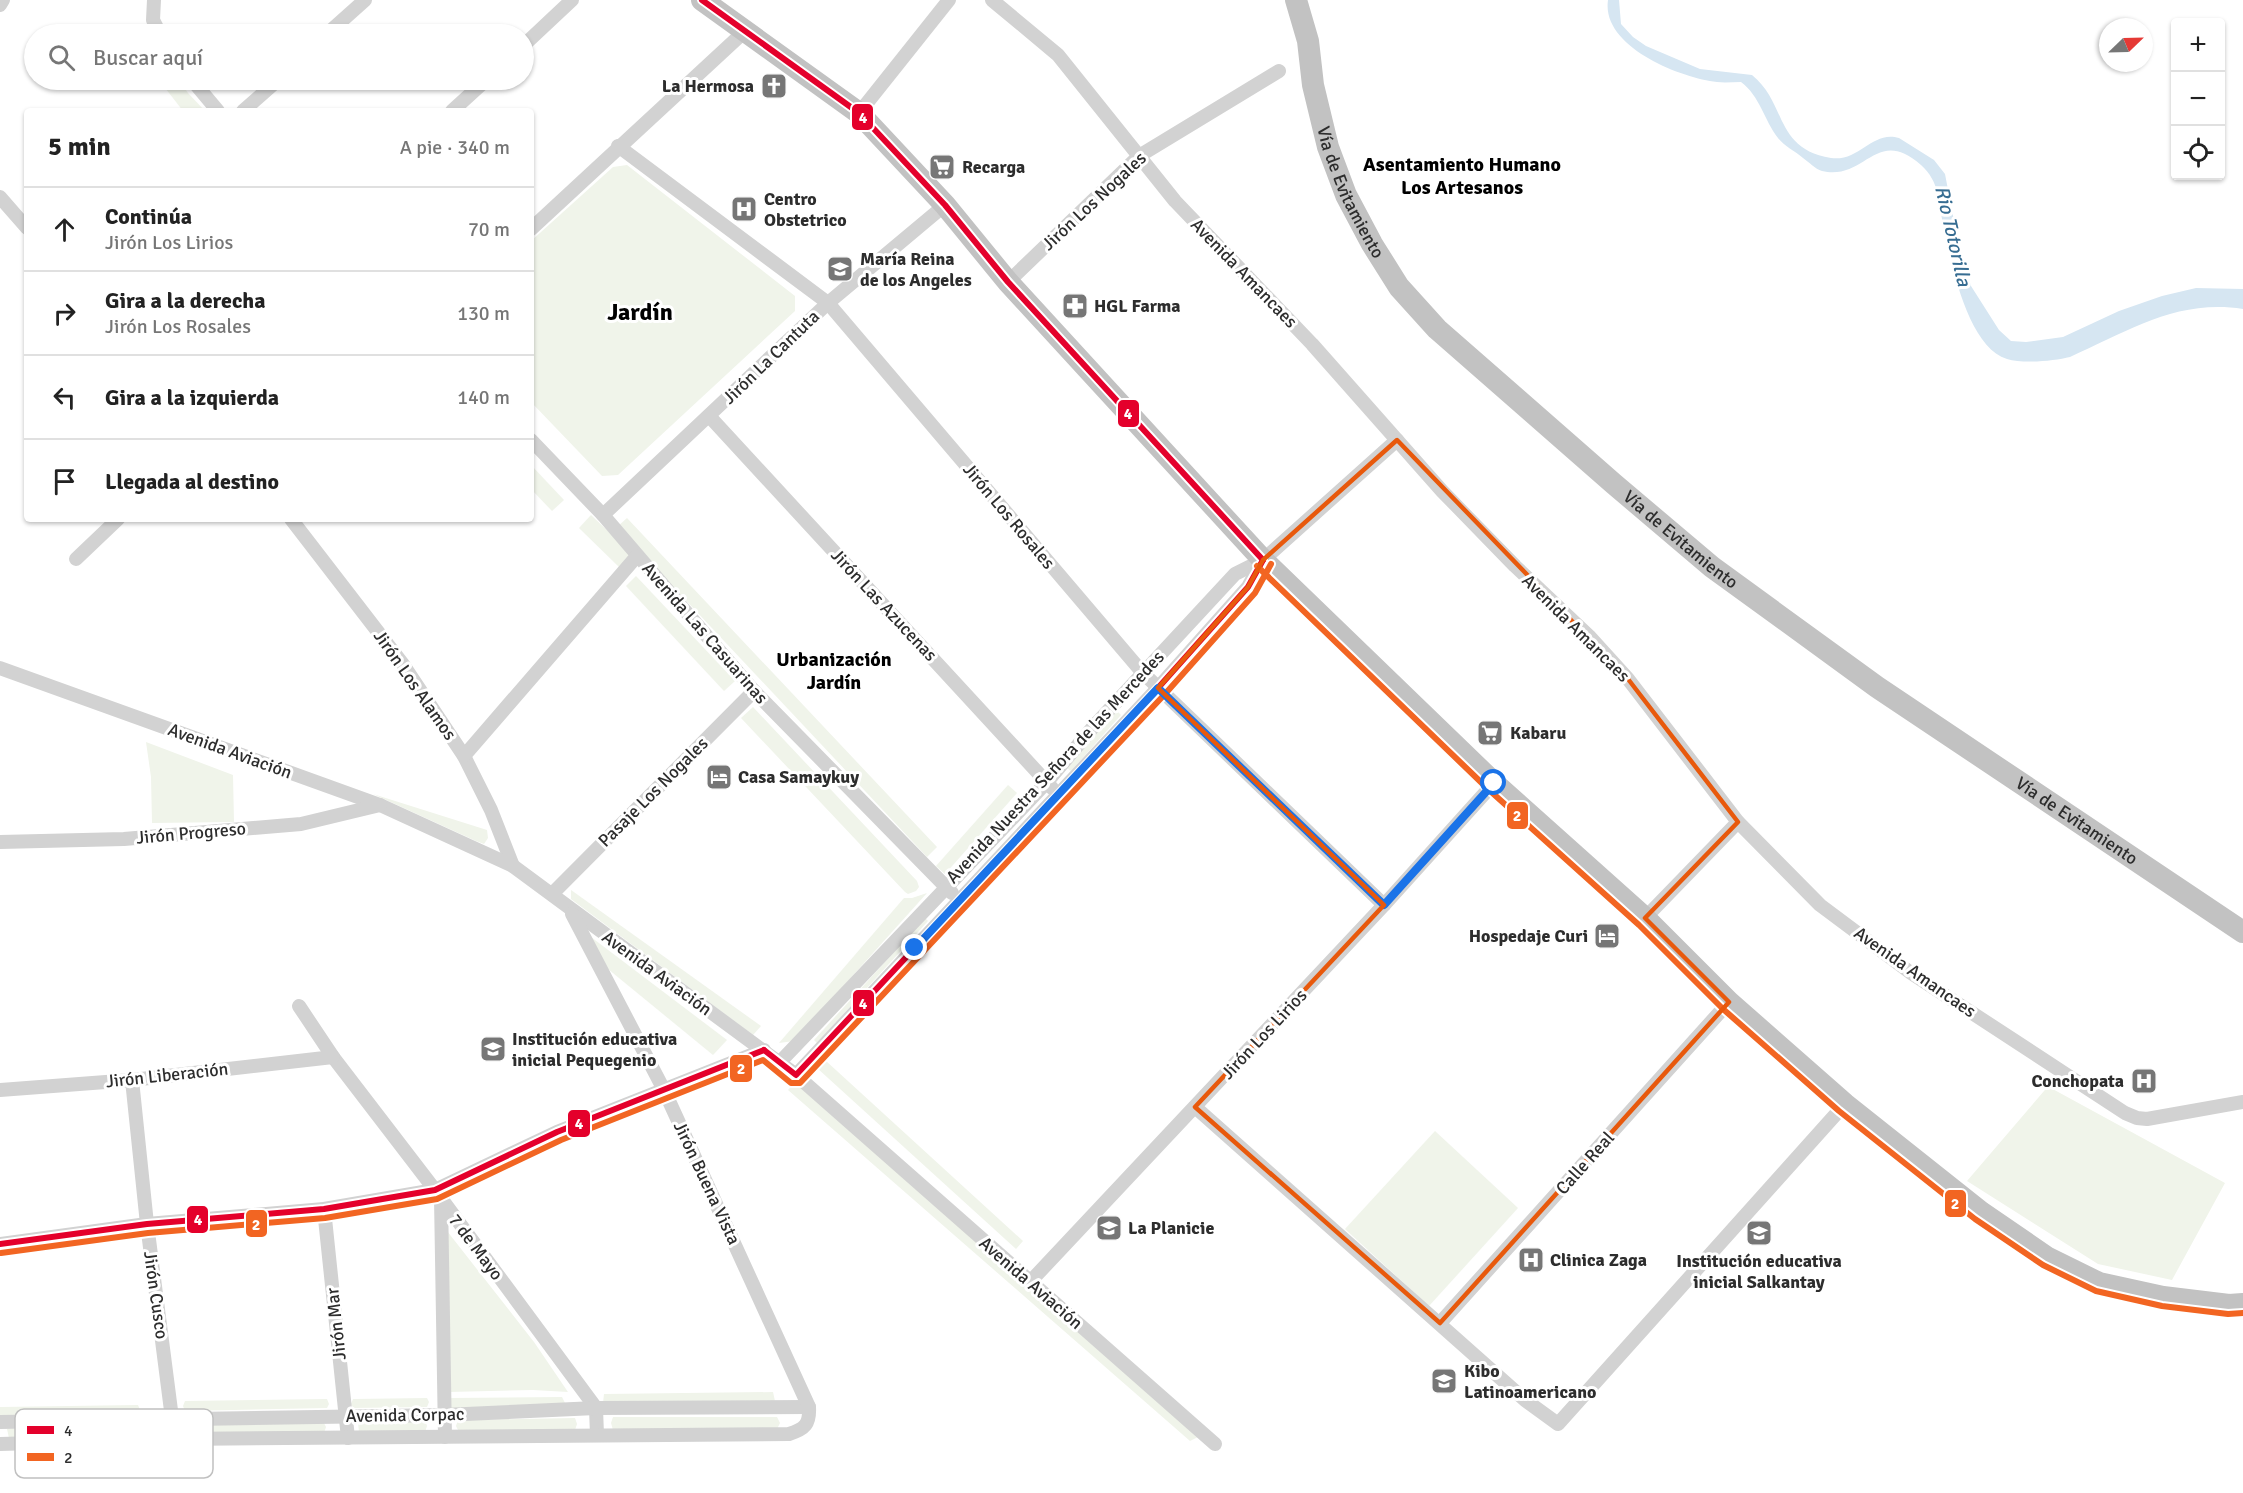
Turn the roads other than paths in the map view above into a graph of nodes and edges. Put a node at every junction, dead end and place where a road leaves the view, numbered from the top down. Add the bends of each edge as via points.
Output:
1 (3, 0) edge
2 (154, 0) edge
3 (365, 0) edge
4 (572, 0) edge
5 (702, 0) edge
6 (949, 0) edge
7 (992, 0) edge
8 (1296, 0) edge
9 (0, 5) edge
10 (155, 24) edge
11 (338, 24) edge
12 (745, 31) junction
13 (534, 36) edge
14 (1279, 71) dead end
15 (200, 90) edge
16 (267, 90) edge
17 (475, 90) edge
18 (215, 108) edge
19 (246, 108) edge
20 (455, 108) edge
21 (859, 113) junction
22 (618, 147) junction
23 (1139, 156) junction
24 (0, 197) edge
25 (945, 204) junction
26 (24, 225) edge
27 (534, 226) edge
28 (1008, 282) junction
29 (828, 303) junction
30 (710, 417) junction
31 (1397, 440) junction
32 (534, 443) edge
33 (603, 515) junction
34 (115, 522) edge
35 (293, 522) edge
36 (637, 556) junction
37 (76, 559) dead end
38 (1263, 560) junction
39 (0, 668) edge
40 (1142, 672) junction
41 (1158, 688) junction
42 (754, 691) junction
43 (464, 756) junction
44 (1047, 782) junction
45 (1494, 783) junction
46 (1058, 794) junction
47 (380, 805) junction
48 (1738, 822) junction
49 (0, 842) edge
50 (513, 866) junction
51 (946, 887) junction
52 (552, 894) junction
53 (960, 900) junction
54 (1384, 905) junction
55 (570, 909) junction
56 (1645, 918) junction
57 (2243, 932) edge
58 (1729, 1002) junction
59 (299, 1006) dead end
60 (764, 1050) junction
61 (333, 1057) junction
62 (780, 1062) junction
63 (796, 1075) junction
64 (132, 1080) junction
65 (0, 1090) edge
66 (664, 1090) junction
67 (2243, 1102) edge
68 (1845, 1104) junction
69 (1195, 1107) junction
70 (438, 1194) junction
71 (324, 1209) junction
72 (147, 1224) junction
73 (0, 1244) edge
74 (1030, 1282) junction
75 (2243, 1304) edge
76 (1440, 1323) junction
77 (809, 1407) junction
78 (596, 1408) junction
79 (171, 1409) edge
80 (444, 1415) junction
81 (346, 1416) junction
82 (213, 1418) edge
83 (0, 1422) edge
84 (15, 1422) edge
85 (597, 1435) junction
86 (446, 1437) junction
87 (348, 1438) junction
88 (213, 1439) edge
89 (0, 1444) edge
90 (15, 1444) edge
91 (1215, 1444) dead end

1 - 9 street
2 - 10 street
3 - 11 street
4 - 13 street
5 - 12 highway
6 - 21 street
7 - 23 street, Avenida Amancaes via 1058,56
8 - 57 highway, Vía de Evitamiento via 1328,147 1346,195 1400,287 1437,329 1712,567 1877,687
12 - 21 highway
12 - 22 street
14 - 23 street, Jirón Los Nogales
15 - 18 street
16 - 19 street
17 - 20 street
21 - 25 highway
22 - 27 street
22 - 29 street, Jirón Los Rosales
23 - 28 street, Jirón Los Nogales
23 - 31 street, Avenida Amancaes via 1175,201 1312,344
24 - 26 street
25 - 28 highway
25 - 29 street, Jirón La Cantuta
28 - 38 highway
29 - 30 street, Jirón La Cantuta
29 - 40 street, Jirón Los Rosales
30 - 33 street, Jirón La Cantuta
30 - 44 street, Jirón Las Azucenas
31 - 38 street, Avenida Nuestra Señora de las Mercedes
31 - 48 street, Avenida Amancaes via 1442,491 1628,679
32 - 33 street, Avenida Las Casuarinas
33 - 36 street, Avenida Las Casuarinas
34 - 37 street
35 - 43 street, Jirón Los Alamos via 402,663
36 - 42 street, Avenida Las Casuarinas
36 - 43 street
38 - 40 street, Avenida Nuestra Señora de las Mercedes via 1235,574
38 - 41 street, Avenida Nuestra Señora de las Mercedes via 1248,587
38 - 45 highway
39 - 47 street, Avenida Aviación
40 - 41 street, Jirón Los Rosales
40 - 44 street, Avenida Nuestra Señora de las Mercedes
41 - 46 street, Avenida Nuestra Señora de las Mercedes
41 - 54 street, Jirón Los Rosales
42 - 51 street, Avenida Las Casuarinas
42 - 52 street, Pasaje Los Nogales
43 - 50 street, Jirón Los Alamos
44 - 46 street, Jirón Las Azucenas
44 - 51 street, Avenida Nuestra Señora de las Mercedes
45 - 54 street, Jirón Los Lirios
45 - 56 highway
46 - 53 street, Avenida Nuestra Señora de las Mercedes
47 - 49 street, Jirón Progreso via 301,824 124,839
47 - 50 street, Avenida Aviación
48 - 56 street
48 - 67 street, Avenida Amancaes via 1820,905 1911,973 2125,1113 2147,1119
50 - 52 street, Avenida Aviación
51 - 53 street, Avenida Las Casuarinas
51 - 62 street, Avenida Nuestra Señora de las Mercedes
52 - 55 street, Avenida Aviación
53 - 63 street, Avenida Nuestra Señora de las Mercedes
54 - 69 street, Jirón Los Lirios
55 - 60 street, Avenida Aviación
55 - 66 street, Jirón Buena Vista
56 - 58 highway
58 - 68 highway
58 - 76 street, Calle Real
59 - 61 street, 7 de Mayo
60 - 62 street, Avenida Aviación
60 - 66 street
61 - 64 street, Jirón Liberación
61 - 70 street, 7 de Mayo
62 - 63 street, Avenida Aviación
63 - 74 street, Avenida Aviación
64 - 65 street, Jirón Liberación
64 - 72 street, Jirón Cusco
66 - 70 street via 546,1137
66 - 77 street, Jirón Buena Vista
68 - 75 highway via 1981,1212 2058,1263 2099,1283 2163,1297
68 - 76 street via 1558,1424 1525,1400
69 - 74 street, Jirón Los Lirios
69 - 76 street
70 - 71 street
70 - 78 street, 7 de Mayo
70 - 80 street
71 - 72 street
71 - 81 street, Jirón Mar
72 - 73 street
72 - 79 street, Jirón Cusco
74 - 91 street, Avenida Aviación
77 - 78 street, Avenida Corpac
77 - 85 street, Avenida Corpac via 810,1418 804,1428 789,1434
78 - 80 street, Avenida Corpac
78 - 85 street
80 - 81 street, Avenida Corpac
80 - 86 street
81 - 82 street, Avenida Corpac
81 - 87 street, Jirón Mar
83 - 84 street, Avenida Corpac
85 - 86 street, Avenida Corpac
86 - 87 street, Avenida Corpac
87 - 88 street, Avenida Corpac
89 - 90 street, Avenida Corpac

